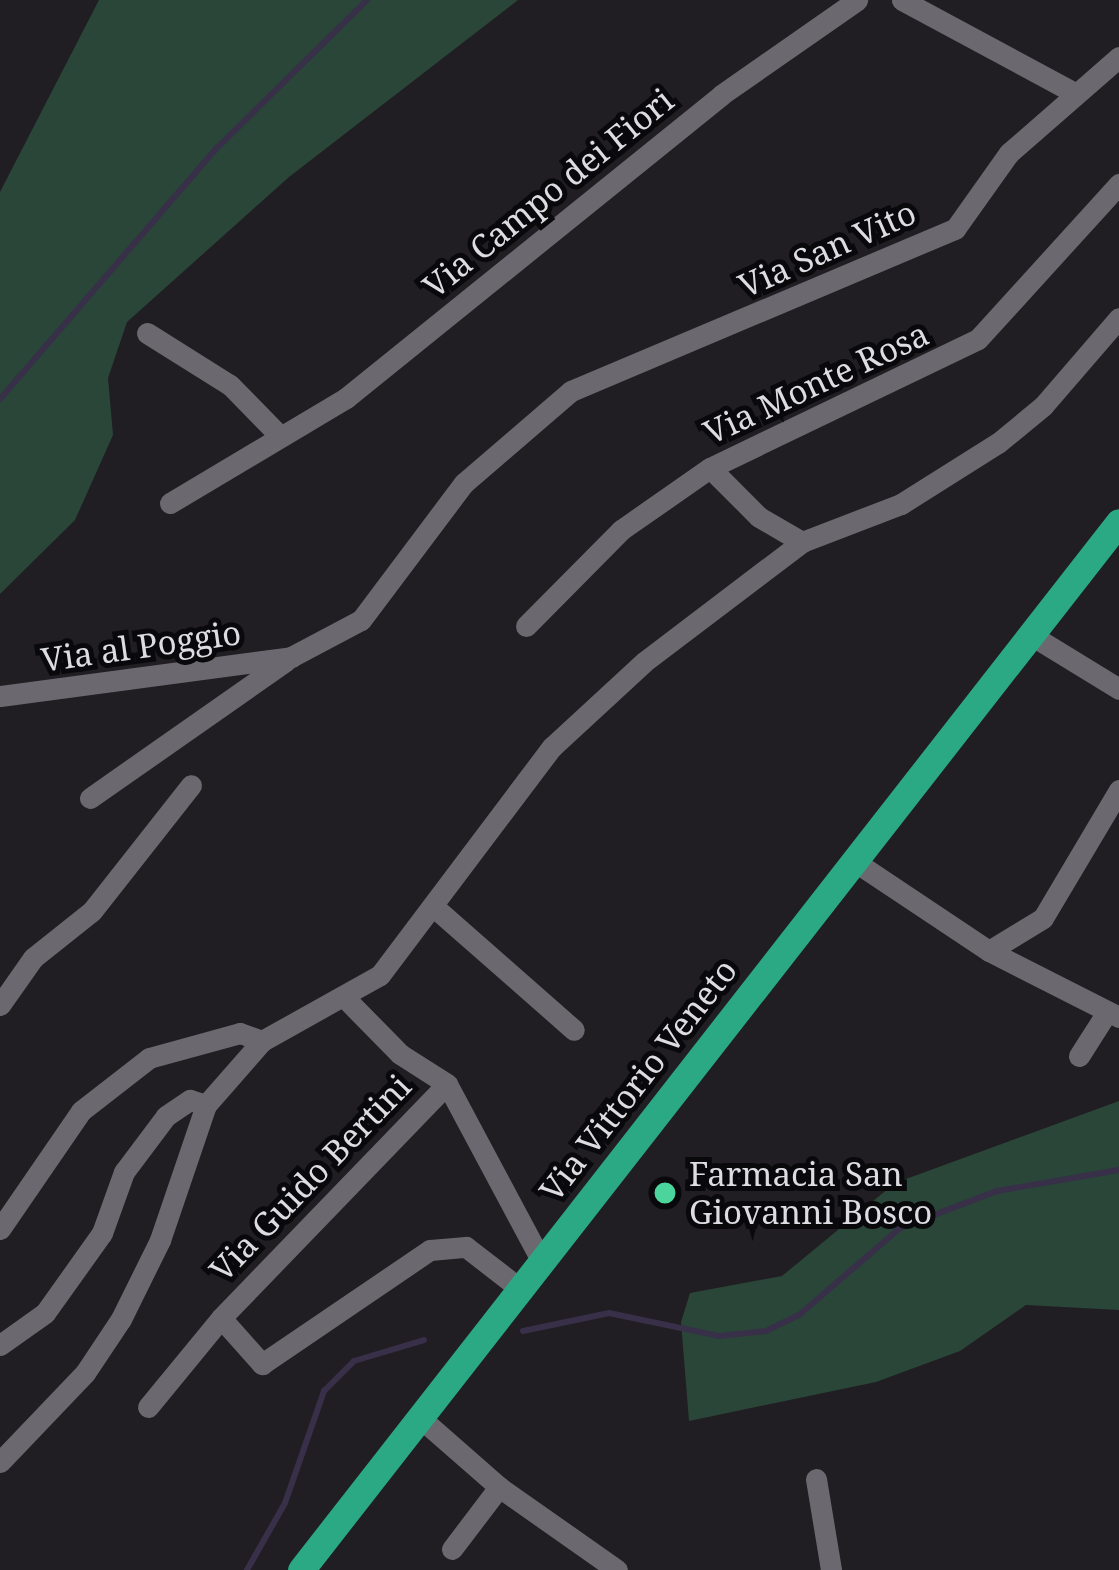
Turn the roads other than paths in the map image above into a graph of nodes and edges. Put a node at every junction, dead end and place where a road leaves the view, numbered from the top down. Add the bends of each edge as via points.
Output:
1 (857, 0) edge
2 (902, 0) edge
3 (1119, 57) edge
4 (1073, 92) junction
5 (1119, 184) edge
6 (1119, 318) edge
7 (147, 333) dead end
8 (636, 362) joint
9 (280, 436) junction
10 (710, 468) junction
11 (170, 503) dead end
12 (1119, 522) edge
13 (802, 542) junction
14 (526, 626) dead end
15 (1031, 634) junction
16 (291, 657) junction
17 (1119, 689) edge
18 (0, 696) edge
19 (190, 785) dead end
20 (1119, 790) edge
21 (90, 798) dead end
22 (854, 862) junction
23 (434, 907) junction
24 (989, 951) junction
25 (345, 998) junction
26 (0, 1005) edge
27 (1113, 1014) edge
28 (574, 1030) dead end
29 (262, 1041) junction
30 (1079, 1056) dead end
31 (447, 1084) junction
32 (206, 1106) junction
33 (0, 1229) edge
34 (541, 1260) junction
35 (519, 1288) junction
36 (221, 1318) junction
37 (0, 1345) edge
38 (148, 1407) dead end
39 (418, 1416) junction
40 (0, 1462) edge
41 (816, 1479) dead end
42 (499, 1487) junction
43 (452, 1549) dead end
44 (301, 1570) edge
45 (616, 1570) edge
46 (831, 1570) edge

1 - 9 street, Via Campo dei Fiori via 721,95 346,398
2 - 4 street
3 - 4 street, Via San Vito
4 - 8 street, Via San Vito via 1010,153 955,229
5 - 10 street, Via Monte Rosa via 966,348
6 - 13 street via 1043,406 998,443 901,504
7 - 9 street via 230,386
8 - 16 street, Via al Poggio via 541,414 464,483 361,620
9 - 11 street, Via Campo dei Fiori
10 - 13 street via 759,517
10 - 14 street, Via Monte Rosa via 621,530
12 - 15 main road, Via Vittorio Veneto
13 - 23 street via 644,662 552,747
15 - 17 street
15 - 22 main road, Via Vittorio Veneto
16 - 18 street, Via al Poggio
16 - 21 street, Via al Poggio
19 - 26 street via 92,911 33,958
20 - 24 street via 1042,919
22 - 24 street
22 - 34 main road, Via Vittorio Veneto
23 - 25 street via 380,975
23 - 28 street
24 - 27 street
25 - 29 street
25 - 31 street, Via Guido Bertini via 400,1054
27 - 30 street
29 - 32 street
29 - 33 street via 240,1033 149,1058 82,1111
31 - 34 street, Via Guido Bertini
31 - 36 street, Via Guido Bertini
32 - 37 street via 190,1100 166,1116 124,1172 102,1233 45,1313
32 - 40 street via 160,1240 121,1319 85,1372
34 - 35 main road, Via Vittorio Veneto
35 - 36 street via 466,1247 430,1250 262,1364
35 - 39 main road, Via Vittorio Veneto
36 - 38 street, Via Guido Bertini
39 - 42 street
39 - 44 main road, Via Vittorio Veneto
41 - 46 street
42 - 43 street
42 - 45 street

